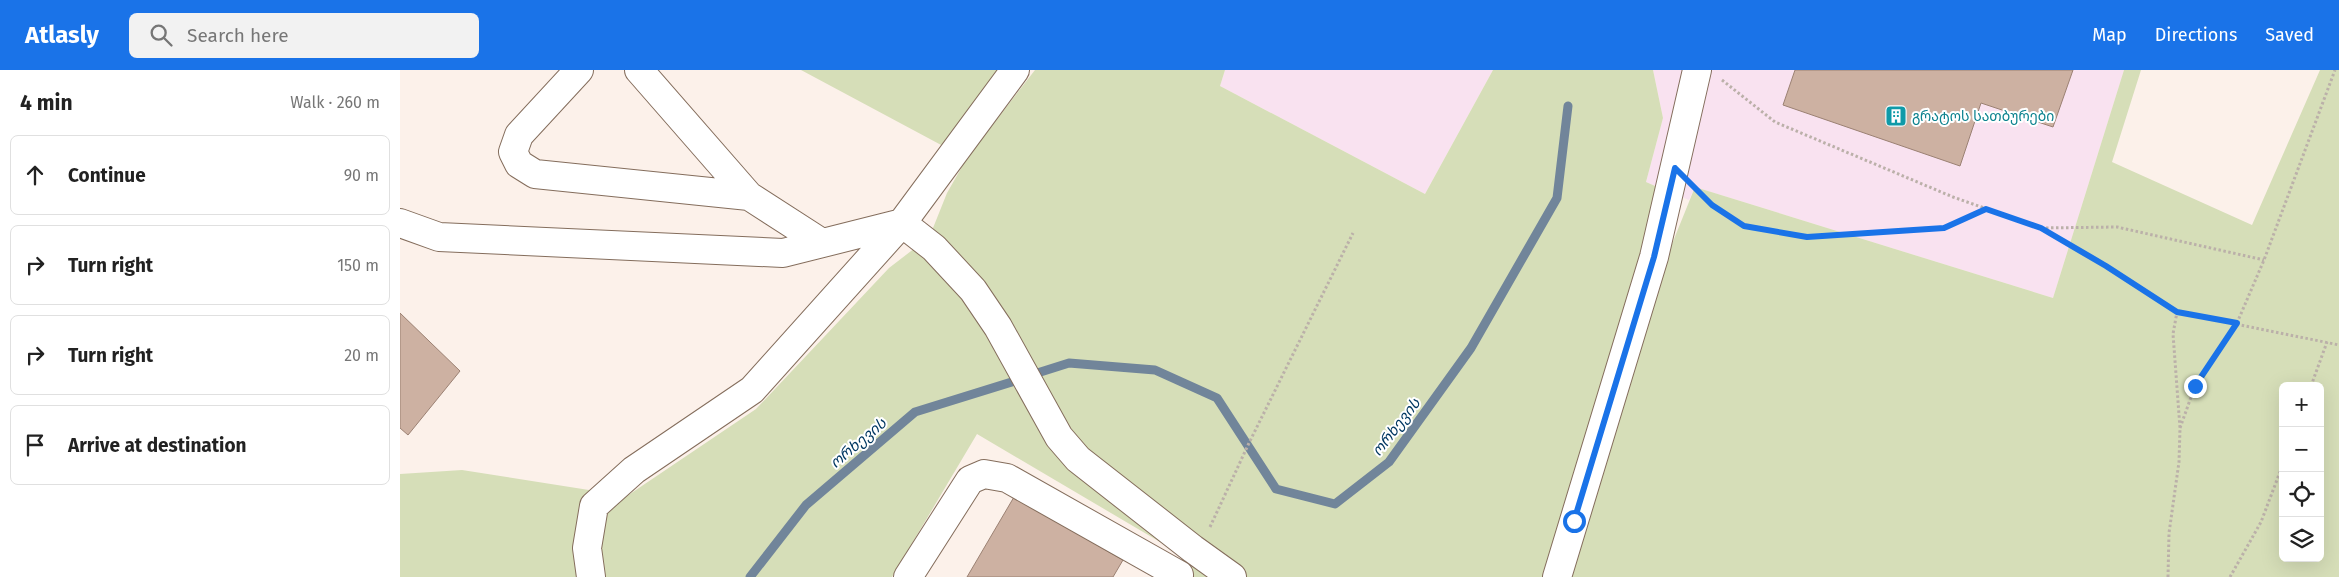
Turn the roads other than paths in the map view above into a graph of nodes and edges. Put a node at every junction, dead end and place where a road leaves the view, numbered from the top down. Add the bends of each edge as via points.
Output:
1 (579, 70) edge
2 (639, 70) edge
3 (1015, 70) edge
4 (1707, 73) edge
5 (748, 196) junction
6 (400, 222) edge
7 (902, 223) junction
8 (822, 243) junction
9 (1193, 549) junction
10 (1178, 576) edge
11 (591, 577) edge
12 (908, 577) edge
13 (1232, 577) edge
14 (1557, 577) edge

1 - 5 street via 520,135 513,152 519,164 535,174
2 - 5 street
3 - 7 street
4 - 14 street via 1675,168 1654,257
5 - 8 street
6 - 8 street via 439,237 458,238 784,253
7 - 8 street
7 - 9 street via 934,248 974,290 1058,437 1078,459
7 - 11 street via 752,390 634,470 594,506 587,548
9 - 10 street
9 - 13 street
10 - 12 street via 1007,478 984,474 970,480

